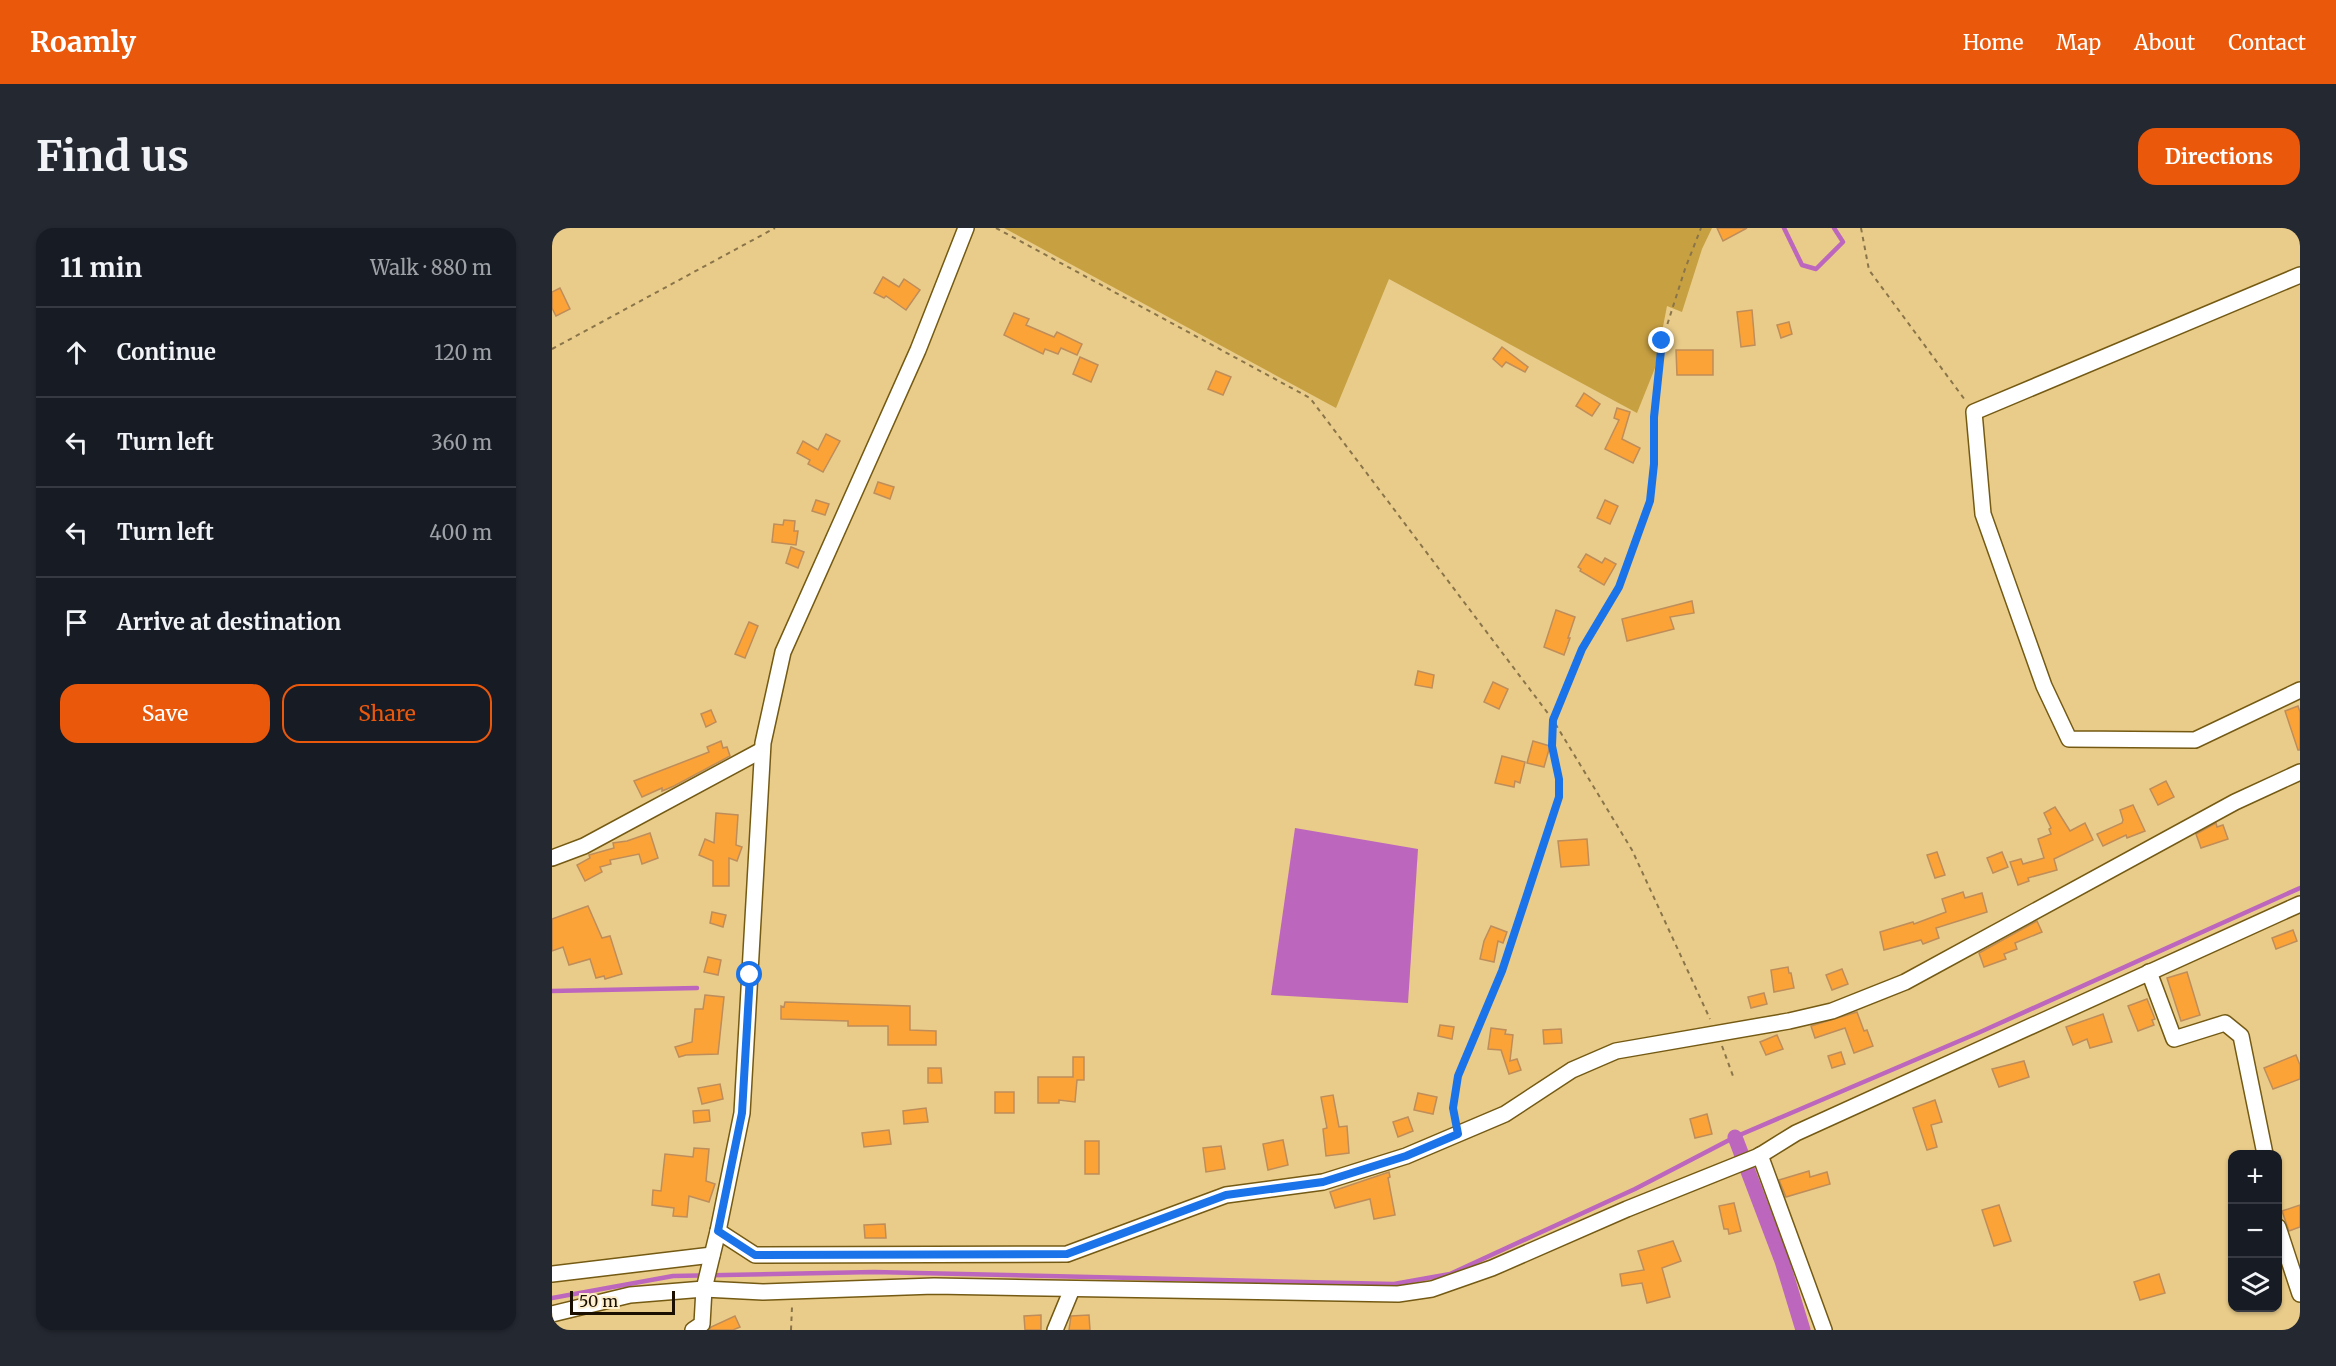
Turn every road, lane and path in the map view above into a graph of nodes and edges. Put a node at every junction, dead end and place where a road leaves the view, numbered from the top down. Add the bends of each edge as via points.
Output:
1 (775, 228) edge
2 (966, 228) edge
3 (996, 228) edge
4 (1701, 228) edge
5 (1862, 228) edge
6 (2300, 275) edge
7 (552, 350) edge
8 (1974, 412) junction
9 (2300, 690) edge
10 (1553, 720) junction
11 (762, 750) junction
12 (2300, 772) edge
13 (552, 858) edge
14 (2300, 904) edge
15 (2149, 972) junction
16 (1717, 1033) junction
17 (1732, 1076) dead end
18 (1458, 1134) junction
19 (2264, 1150) edge
20 (1759, 1156) junction
21 (718, 1231) junction
22 (2282, 1242) edge
23 (707, 1273) junction
24 (552, 1274) edge
25 (1072, 1289) junction
26 (792, 1292) junction
27 (2300, 1294) edge
28 (552, 1314) edge
29 (693, 1330) edge
30 (791, 1330) edge
31 (1055, 1330) edge
32 (1824, 1330) edge

1 - 7 path
2 - 11 street via 918,350 783,652
3 - 10 path via 1310,398
4 - 10 path via 1662,341 1650,501 1619,587 1582,649
5 - 8 path via 1869,270
6 - 8 street
8 - 9 street via 1983,514 2044,686 2068,739 2195,740
10 - 16 path via 1632,850
10 - 18 path via 1552,746 1559,797 1502,971 1458,1076 1453,1108
11 - 13 street via 584,846
11 - 21 street via 742,1113
12 - 16 street via 2235,802 1905,982 1832,1011
14 - 15 street
15 - 19 street via 2174,1039 2225,1023 2241,1036
15 - 20 street via 1796,1133
16 - 17 path
16 - 18 street via 1616,1051 1572,1070 1505,1114
18 - 21 street via 1406,1156 1323,1182 1226,1195 1067,1254 755,1255
20 - 25 street via 1492,1268 1432,1289 1398,1294
20 - 32 street
21 - 23 street
22 - 27 street
23 - 24 street
23 - 26 street via 764,1293
23 - 28 street
23 - 29 street via 702,1324
25 - 26 street via 934,1286
25 - 31 street
26 - 30 path

